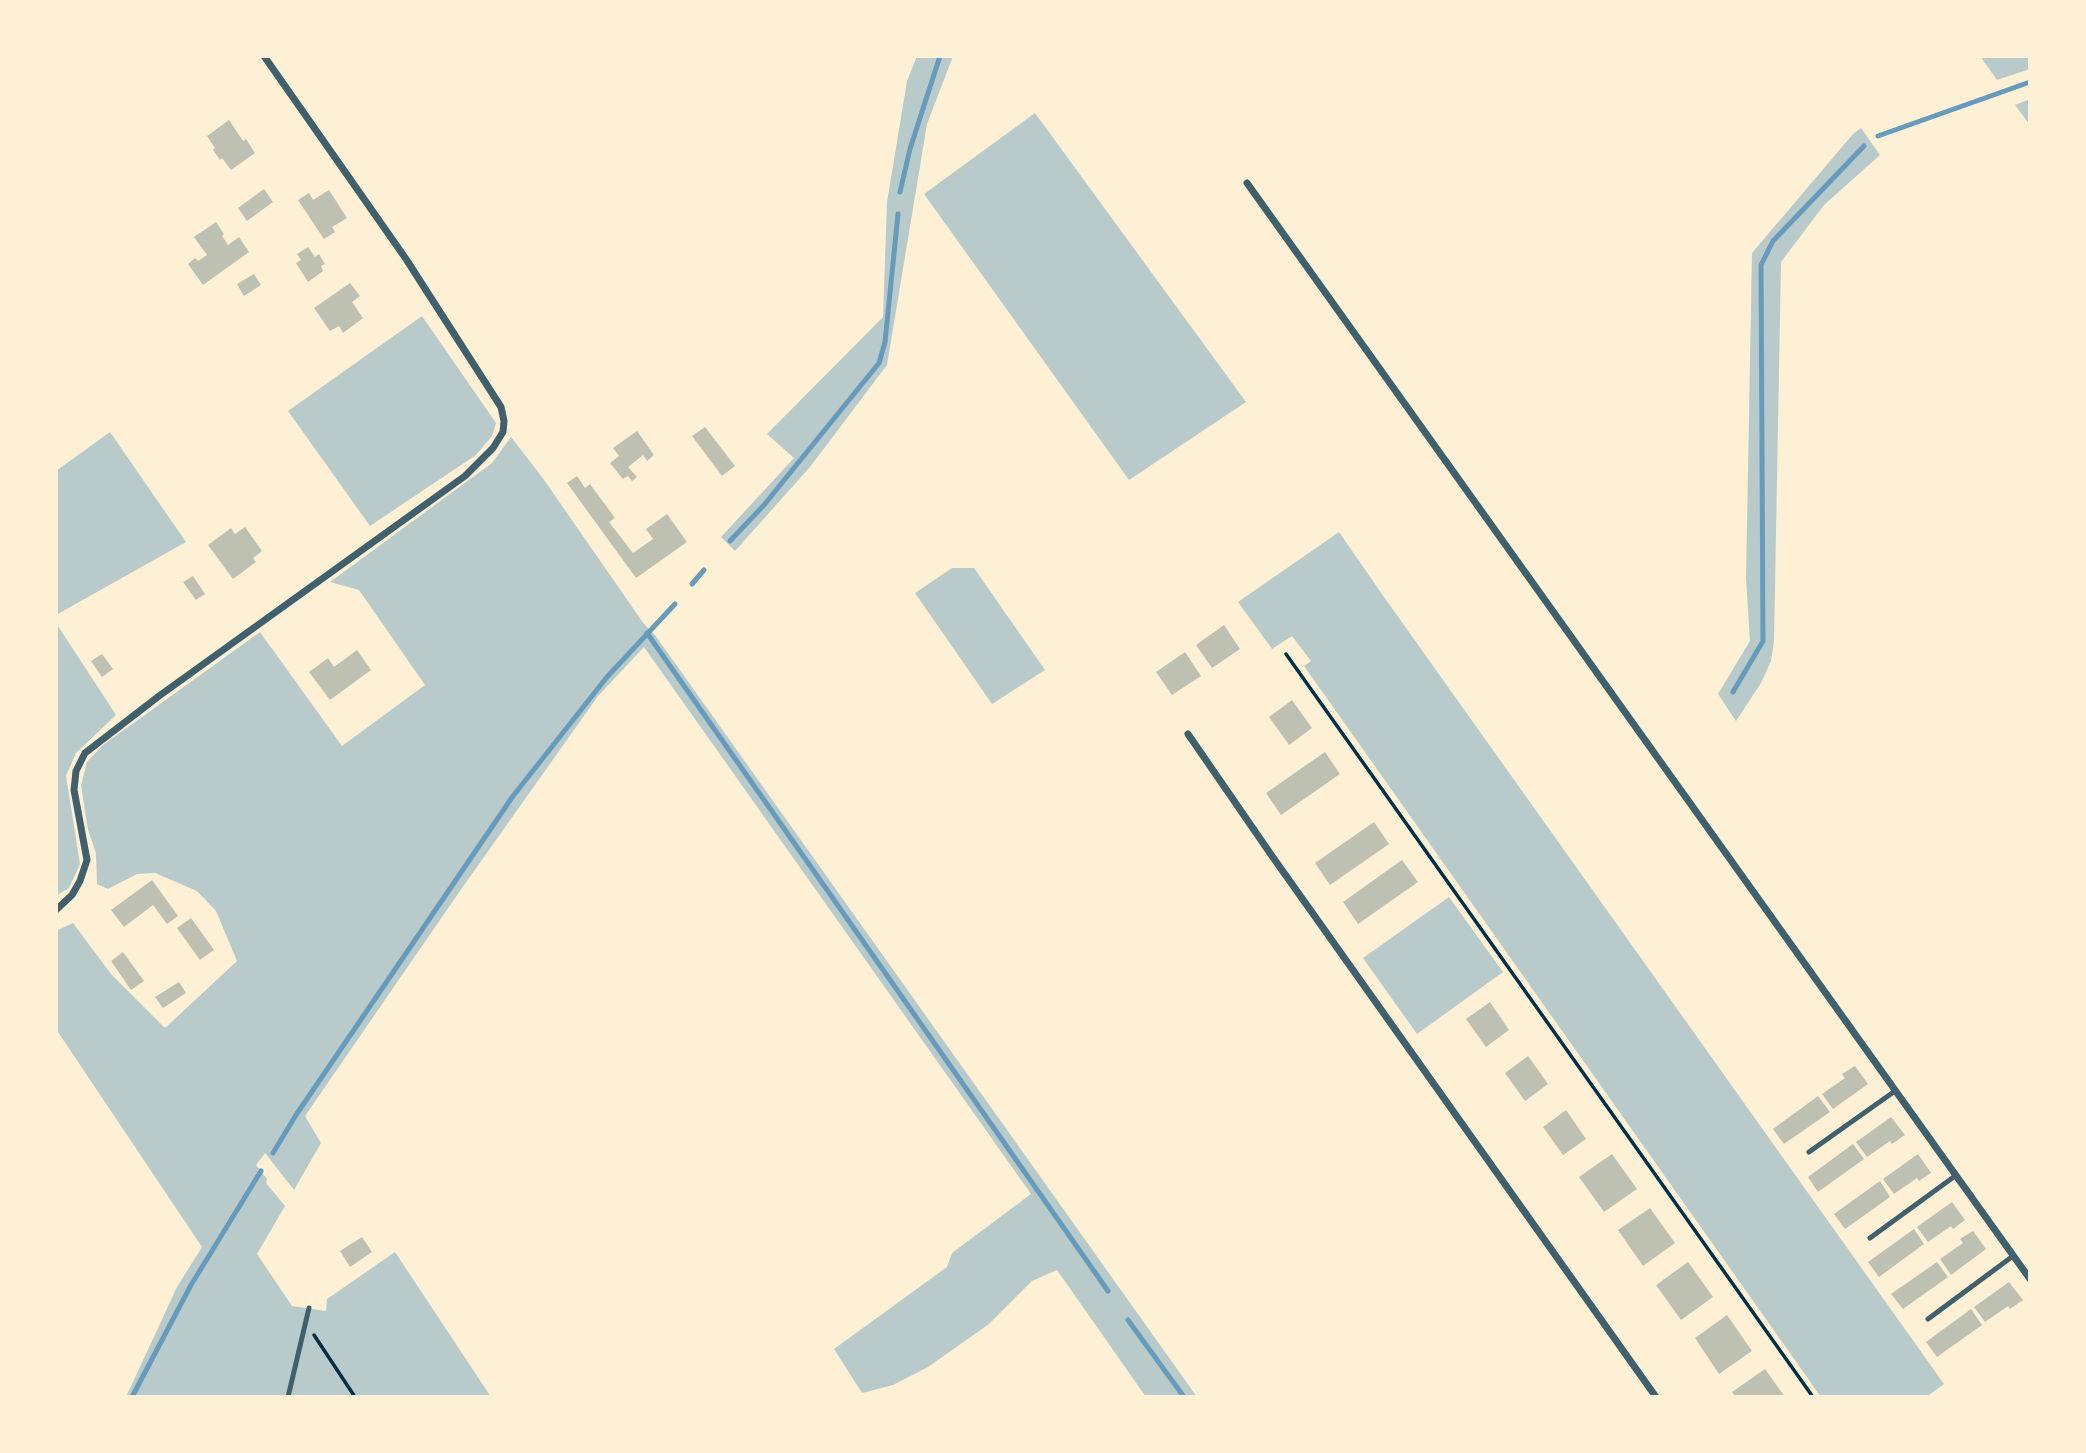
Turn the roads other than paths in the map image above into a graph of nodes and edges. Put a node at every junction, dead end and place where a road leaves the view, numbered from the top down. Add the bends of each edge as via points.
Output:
1 (264, 56) edge
2 (1247, 183) dead end
3 (1188, 734) dead end
4 (56, 910) edge
5 (1895, 1091) junction
6 (1809, 1152) dead end
7 (1955, 1176) junction
8 (1870, 1238) dead end
9 (2014, 1256) junction
10 (2030, 1279) edge
11 (309, 1308) dead end
12 (1928, 1319) dead end
13 (288, 1397) edge
14 (1656, 1397) edge

1 - 4 street via 406,259 501,407 503,432 494,449 465,476 85,753 74,790 87,860 72,895
2 - 5 street
3 - 14 street
5 - 6 lane
5 - 7 street
7 - 8 lane
7 - 9 street
9 - 10 street
9 - 12 lane
11 - 13 lane

